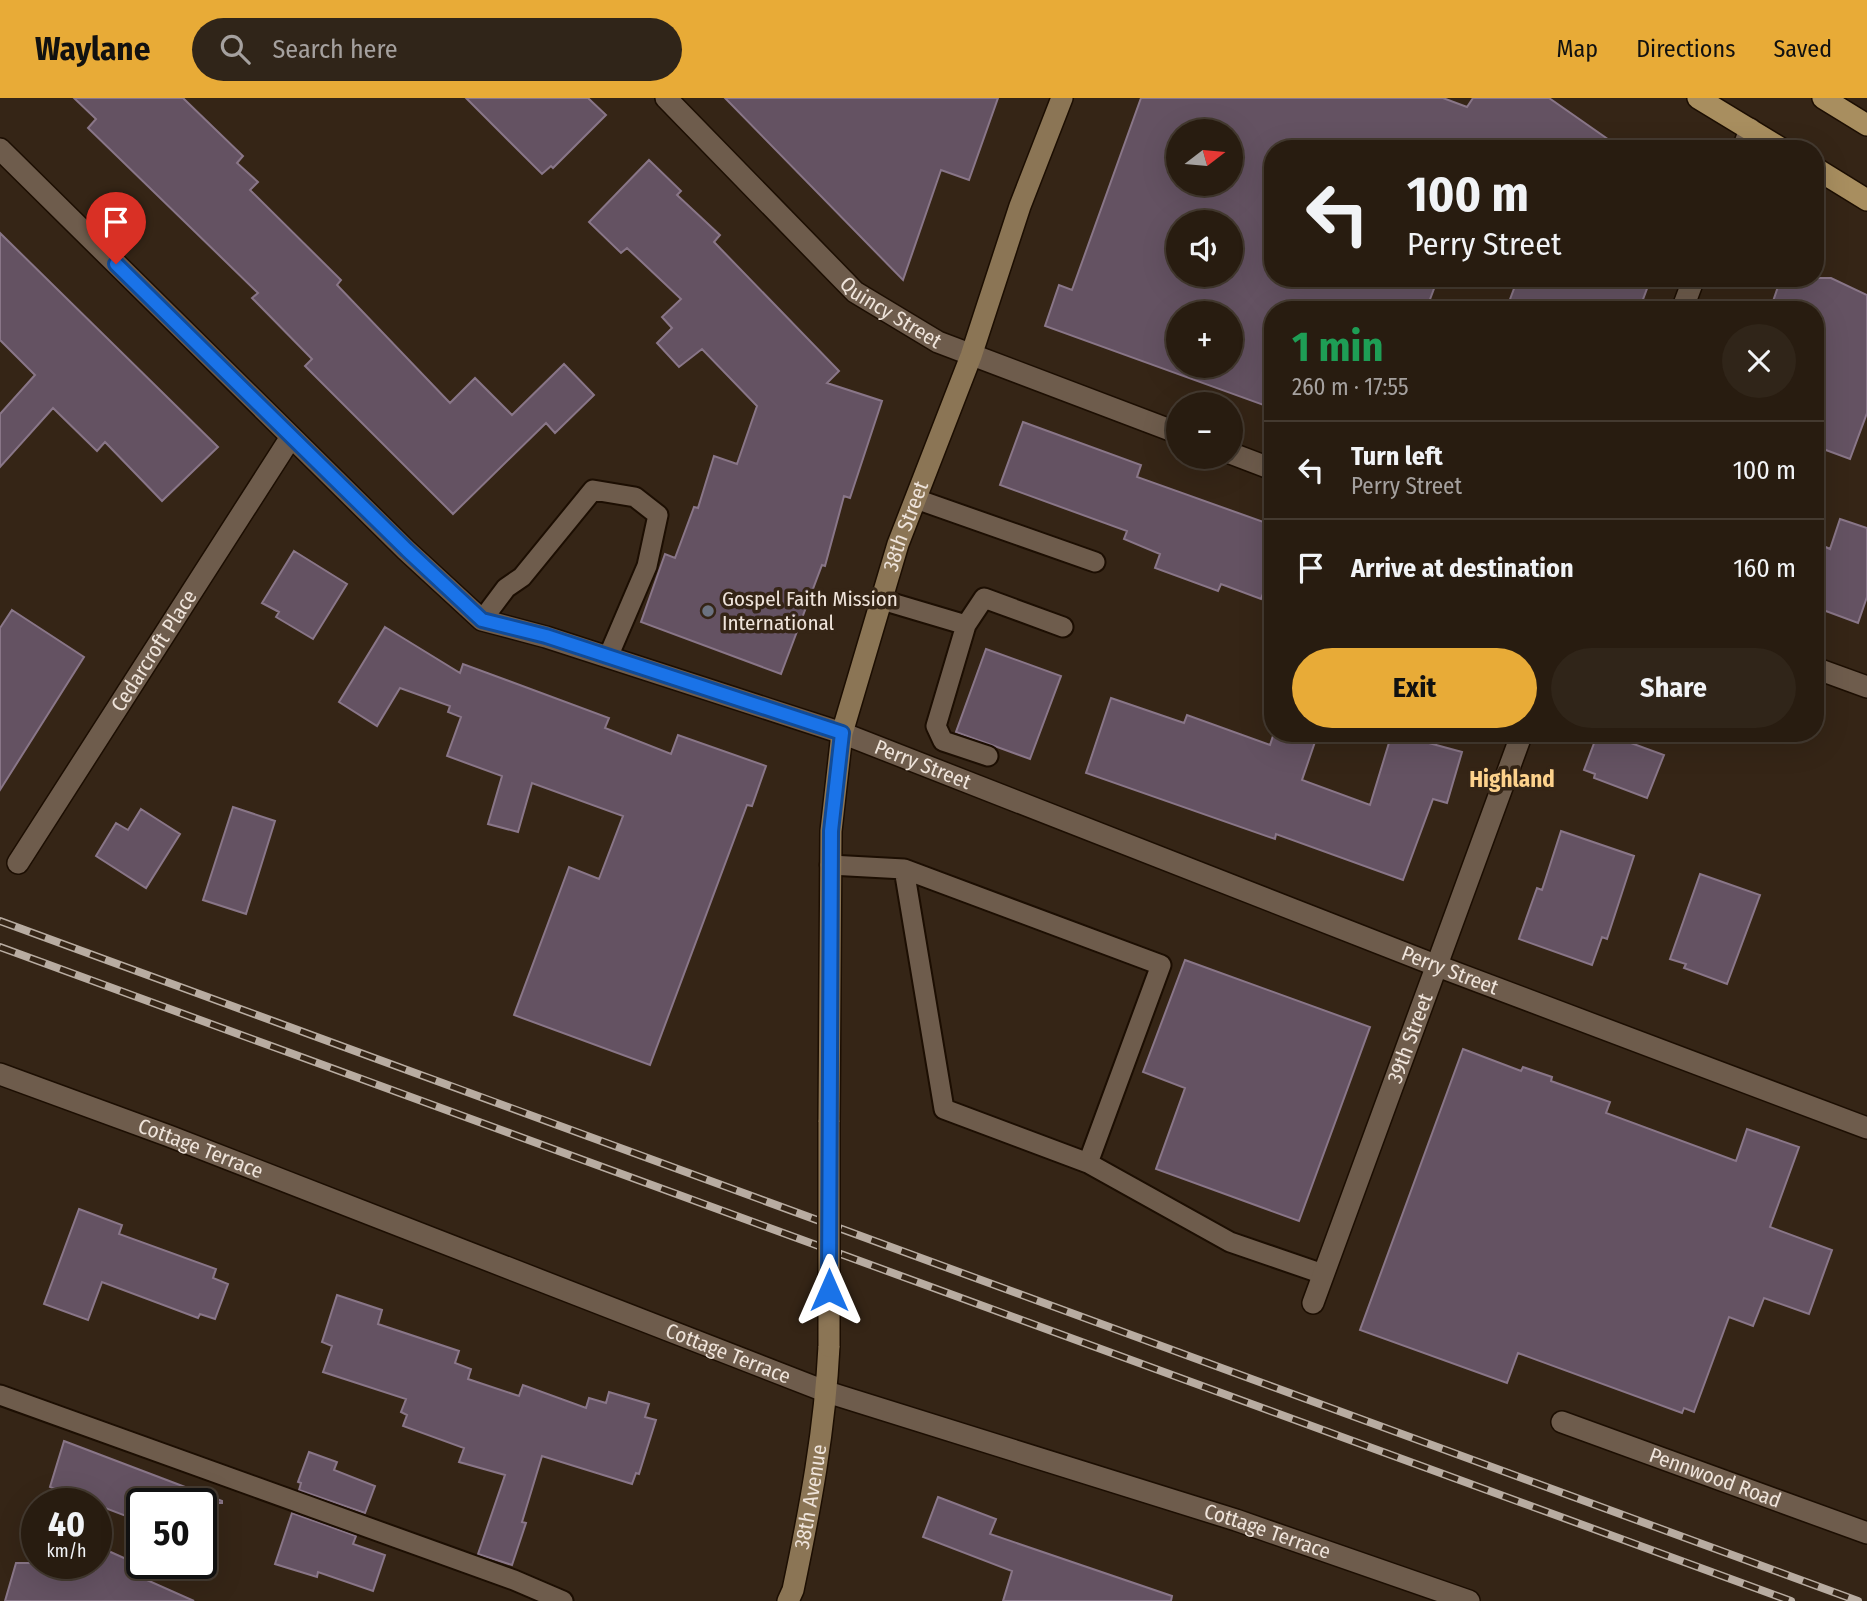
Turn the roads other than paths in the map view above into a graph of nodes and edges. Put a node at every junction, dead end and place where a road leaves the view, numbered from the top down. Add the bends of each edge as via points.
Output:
1 (666, 98) edge
2 (1062, 98) edge
3 (1698, 98) edge
4 (1823, 98) edge
5 (1867, 125) edge
6 (1746, 139) edge
7 (0, 149) edge
8 (1824, 174) edge
9 (1867, 200) edge
10 (971, 356) junction
11 (1166, 429) edge
12 (291, 437) junction
13 (1243, 458) edge
14 (1264, 466) edge
15 (916, 499) junction
16 (1095, 562) dead end
17 (882, 600) junction
18 (482, 620) junction
19 (965, 625) junction
20 (1063, 627) dead end
21 (608, 657) junction
22 (1824, 671) edge
23 (1867, 687) edge
24 (842, 733) junction
25 (1519, 742) edge
26 (988, 756) dead end
27 (18, 863) dead end
28 (830, 865) junction
29 (904, 869) junction
30 (1435, 965) junction
31 (0, 1074) edge
32 (1867, 1128) edge
33 (1088, 1163) junction
34 (1324, 1274) junction
35 (1313, 1303) dead end
36 (827, 1392) junction
37 (0, 1395) edge
38 (1562, 1422) dead end
39 (1867, 1533) edge
40 (562, 1601) edge
41 (788, 1601) edge
42 (1469, 1601) edge

1 - 10 street, Quincy Street via 855,292 915,331
2 - 10 main road, 38th Street via 1020,206
3 - 6 main road
4 - 5 main road
7 - 12 street, Perry Street
8 - 9 main road
10 - 11 street, Quincy Street
10 - 15 main road, 38th Street
12 - 18 street, Perry Street
12 - 27 street, Cedarcroft Place
13 - 14 street
15 - 16 lane
15 - 17 main road, 38th Street
17 - 19 lane
17 - 24 main road, 38th Street
18 - 21 street, Perry Street
18 - 21 lane via 593,490 635,497 658,515 647,566
19 - 20 lane via 984,597
19 - 26 lane via 936,726 943,741
21 - 24 street, Perry Street
22 - 23 street
24 - 28 main road, 38th Street
24 - 30 street, Perry Street
25 - 30 street, 39th Street
28 - 29 lane
28 - 36 main road, 38th Street, bridge
29 - 33 lane via 944,1109
29 - 33 lane via 1161,965
30 - 32 street, Perry Street
30 - 34 street, 39th Street
31 - 36 street, Cottage Terrace
33 - 34 lane via 1230,1242
34 - 35 street, 39th Street
36 - 41 main road, 38th Avenue via 815,1484
36 - 42 street, Cottage Terrace via 1236,1520
37 - 40 lane
38 - 39 street, Pennwood Road

